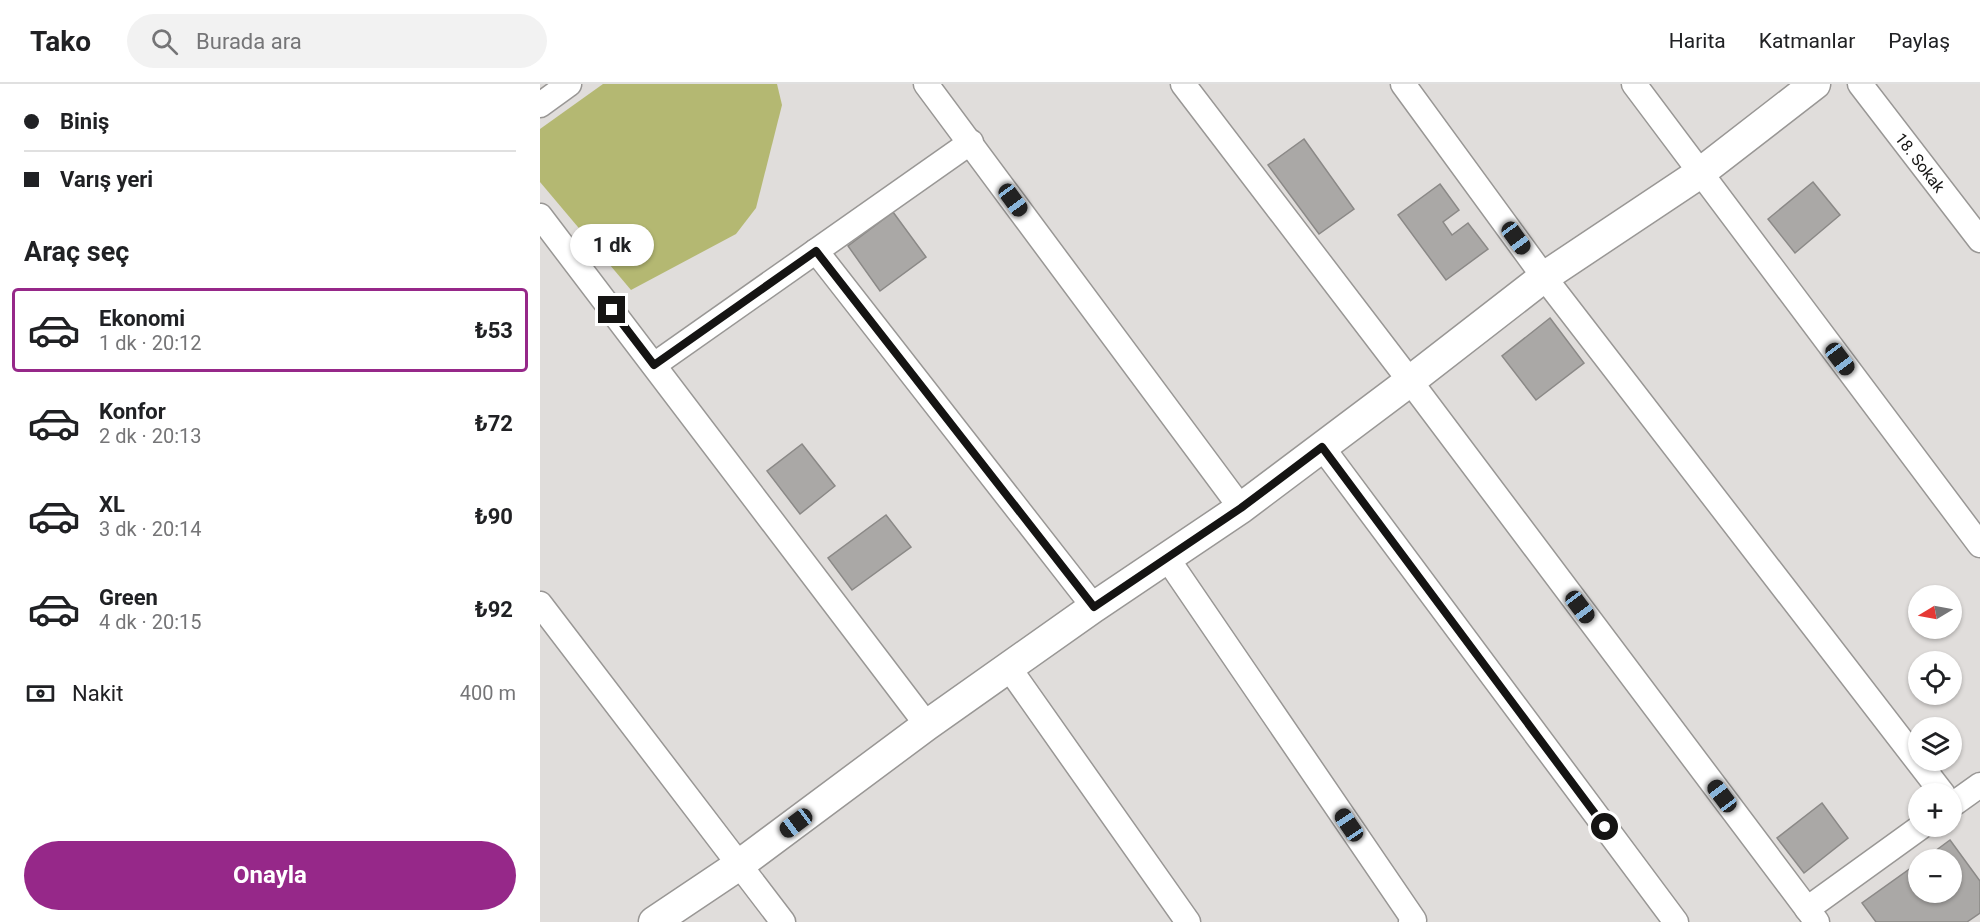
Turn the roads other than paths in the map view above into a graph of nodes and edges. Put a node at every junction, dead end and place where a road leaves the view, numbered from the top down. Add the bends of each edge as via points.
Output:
1 (569, 84) edge
2 (926, 84) edge
3 (1183, 84) edge
4 (1403, 84) edge
5 (1634, 84) edge
6 (1815, 84) edge
7 (1860, 84) edge
8 (540, 105) edge
9 (970, 142) junction
10 (1700, 173) junction
11 (540, 216) edge
12 (1980, 240) edge
13 (548, 242) edge
14 (816, 251) junction
15 (1544, 277) junction
16 (654, 365) junction
17 (1410, 381) junction
18 (1322, 447) junction
19 (1241, 508) junction
20 (1980, 545) edge
21 (1167, 558) junction
22 (540, 604) edge
23 (1094, 607) junction
24 (1009, 668) junction
25 (927, 725) junction
26 (1935, 783) edge
27 (1980, 785) edge
28 (1962, 798) edge
29 (1909, 837) edge
30 (739, 865) junction
31 (1812, 916) edge
32 (654, 922) edge
33 (783, 922) edge
34 (1188, 922) edge
35 (1411, 922) edge
36 (1676, 922) edge

1 - 8 street
2 - 9 street
3 - 17 street
4 - 15 street
5 - 10 street
6 - 10 street
7 - 12 street, 18. Sokak
9 - 14 street
9 - 19 street
10 - 15 street
10 - 20 street
11 - 13 street
13 - 16 street
14 - 16 street
14 - 23 street
15 - 17 street
15 - 26 street
16 - 25 street
17 - 18 street
17 - 31 street
18 - 19 street
18 - 36 street
19 - 21 street
21 - 23 street
21 - 35 street via 1414,920
22 - 30 street
23 - 24 street
24 - 25 street
24 - 34 street
25 - 30 street
27 - 28 street
29 - 31 street
30 - 32 street
30 - 33 street

